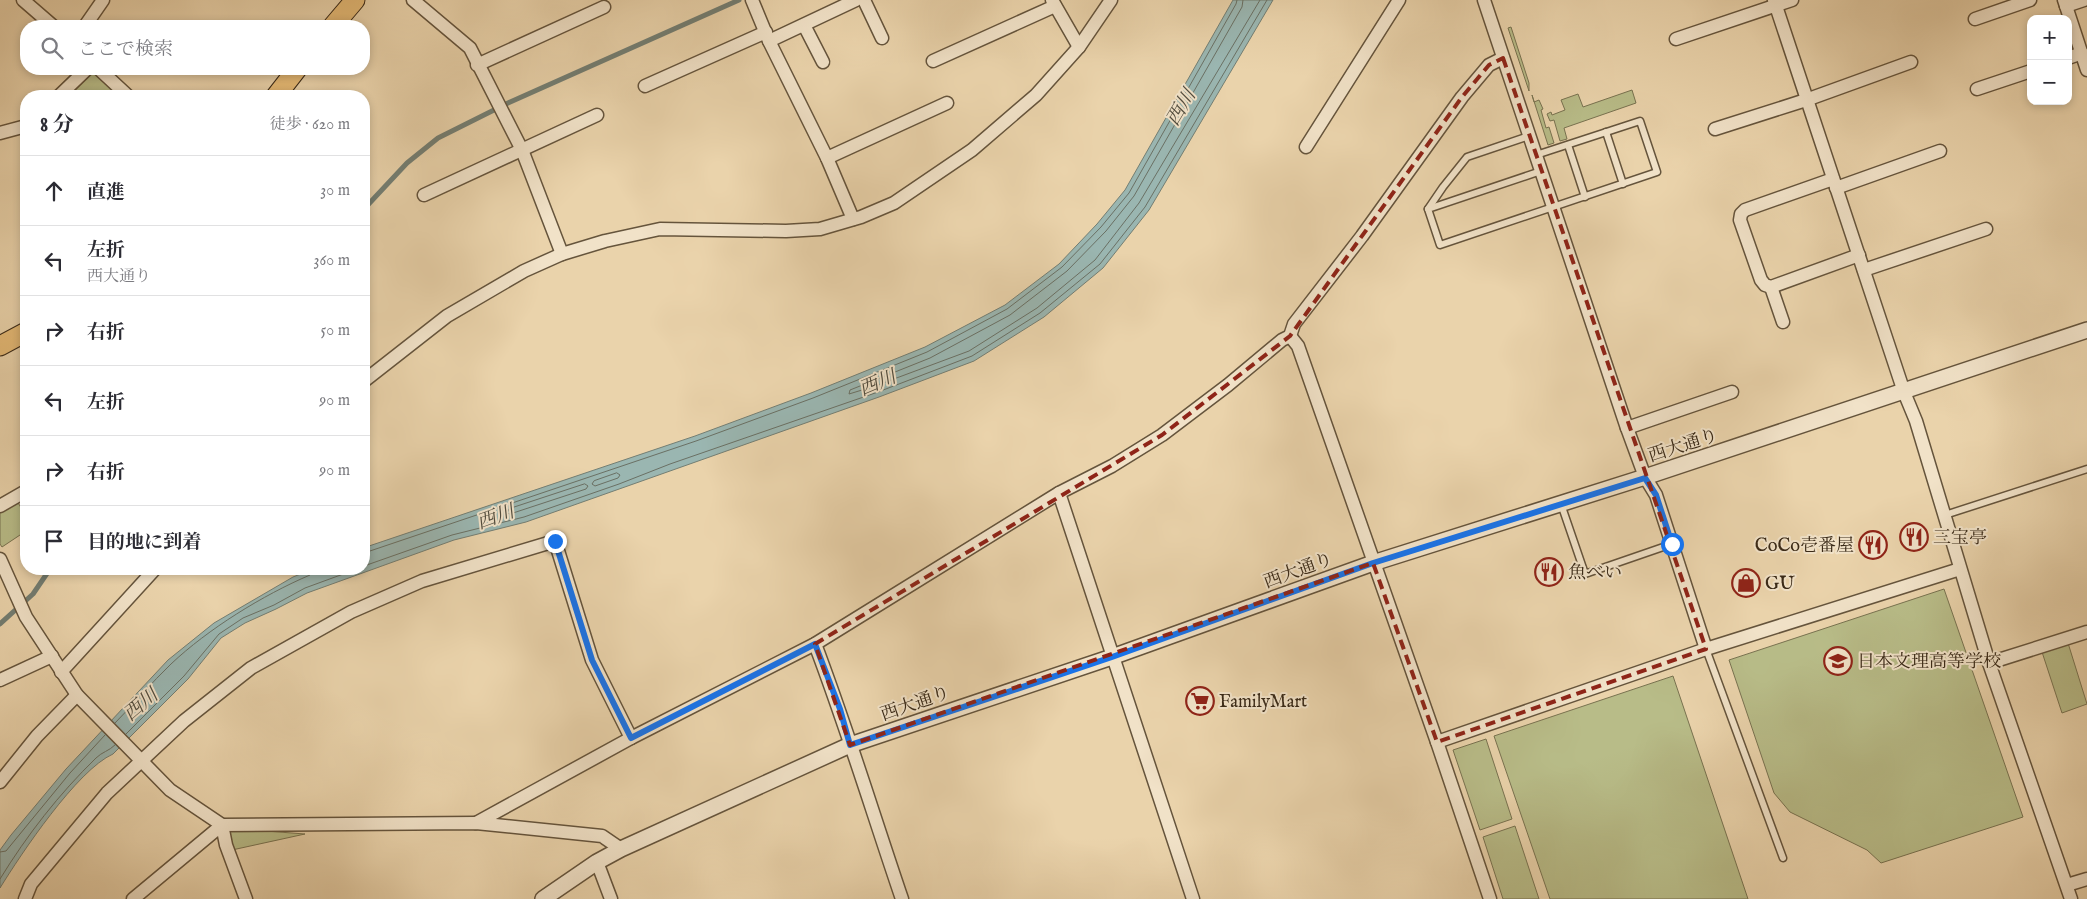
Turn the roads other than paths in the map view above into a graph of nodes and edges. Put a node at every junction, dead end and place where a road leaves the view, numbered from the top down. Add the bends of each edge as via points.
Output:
1 (23, 0) edge
2 (102, 0) edge
3 (355, 0) edge
4 (413, 0) edge
5 (752, 0) edge
6 (856, 0) edge
7 (864, 0) edge
8 (1111, 0) edge
9 (1399, 0) edge
10 (1484, 0) edge
11 (1792, 0) edge
12 (2030, 0) edge
13 (2084, 0) edge
14 (1054, 3) edge
15 (1775, 3) edge
16 (2065, 3) edge
17 (604, 7) dead end
18 (1975, 19) dead end
19 (46, 20) edge
20 (88, 20) edge
21 (338, 20) edge
22 (804, 25) junction
23 (767, 36) junction
24 (882, 38) dead end
25 (1676, 38) dead end
26 (1079, 47) junction
27 (2082, 54) junction
28 (2072, 57) edge
29 (1503, 58) junction
30 (933, 61) dead end
31 (824, 62) dead end
32 (1911, 62) dead end
33 (477, 65) junction
34 (2087, 70) edge
35 (2027, 72) edge
36 (81, 75) edge
37 (105, 75) edge
38 (292, 75) edge
39 (645, 86) dead end
40 (1977, 89) dead end
41 (65, 90) edge
42 (122, 90) edge
43 (281, 90) edge
44 (1806, 100) junction
45 (947, 103) dead end
46 (597, 115) dead end
47 (20, 128) edge
48 (1715, 129) dead end
49 (1606, 132) junction
50 (0, 133) edge
51 (1529, 136) junction
52 (1568, 145) junction
53 (1306, 147) dead end
54 (522, 150) junction
55 (1940, 151) dead end
56 (1536, 155) junction
57 (827, 158) junction
58 (1541, 171) junction
59 (1834, 183) junction
60 (1623, 184) junction
61 (424, 195) dead end
62 (1585, 197) junction
63 (1553, 207) junction
64 (1428, 209) junction
65 (852, 219) junction
66 (1986, 229) dead end
67 (562, 254) junction
68 (1859, 255) junction
69 (1864, 270) junction
70 (1771, 287) junction
71 (1783, 322) dead end
72 (2087, 330) edge
73 (20, 335) edge
74 (1290, 336) junction
75 (0, 346) edge
76 (370, 376) edge
77 (1732, 392) dead end
78 (1904, 392) junction
79 (1627, 428) junction
80 (2087, 468) edge
81 (1645, 478) junction
82 (1060, 493) junction
83 (20, 494) edge
84 (1560, 504) junction
85 (0, 506) edge
86 (1945, 515) junction
87 (1672, 544) junction
88 (0, 559) edge
89 (1373, 563) junction
90 (1960, 569) junction
91 (149, 575) edge
92 (2087, 632) edge
93 (815, 644) junction
94 (1706, 649) junction
95 (52, 656) junction
96 (1112, 657) junction
97 (1989, 663) junction
98 (60, 672) junction
99 (0, 680) edge
100 (77, 695) junction
101 (631, 738) junction
102 (1437, 742) junction
103 (850, 745) junction
104 (138, 758) junction
105 (0, 782) edge
106 (476, 823) junction
107 (222, 825) junction
108 (621, 849) junction
109 (1783, 858) dead end
110 (597, 862) junction
111 (2087, 879) edge
112 (2067, 885) junction
113 (25, 899) edge
114 (133, 899) edge
115 (246, 899) edge
116 (543, 899) edge
117 (611, 899) edge
118 (902, 899) edge
119 (1193, 899) edge
120 (1490, 899) edge
121 (2071, 899) edge

1 - 19 street
2 - 20 street
3 - 21 main road
4 - 33 street via 470,48
5 - 23 street
6 - 22 street
7 - 24 street
8 - 26 street
9 - 53 street
10 - 29 street
11 - 15 street
12 - 18 street
13 - 16 street
14 - 26 street
14 - 30 street
15 - 25 street
15 - 44 street
16 - 27 street
17 - 33 street
22 - 23 street
22 - 31 street
23 - 39 street
23 - 57 street
26 - 65 street via 1036,95 972,150 894,203
27 - 28 street
27 - 34 street
29 - 51 street
29 - 74 street via 1489,65 1462,97 1294,324
32 - 44 street
33 - 54 street
35 - 40 street
36 - 41 street
37 - 42 street
38 - 43 main road
44 - 48 street
44 - 59 street
45 - 57 street
46 - 54 street
47 - 50 street
49 - 52 lane
49 - 60 lane
49 - 60 lane via 1640,121 1657,172
51 - 56 street
51 - 64 lane via 1467,157
52 - 56 lane
52 - 62 lane
54 - 61 street
54 - 67 street
55 - 59 street
56 - 58 street
57 - 65 street
58 - 63 street
58 - 64 lane
59 - 68 street
59 - 70 street via 1745,210 1741,214 1740,220 1760,280
60 - 62 lane
62 - 63 lane
63 - 64 lane via 1440,245
63 - 79 street
65 - 67 street via 820,229 786,231 660,229
66 - 69 street
67 - 76 street via 524,271 447,316
68 - 69 street
68 - 70 street
69 - 78 street
70 - 71 street
72 - 78 street, 西大通り
73 - 75 main road
74 - 82 street via 1162,435
74 - 89 street via 1298,346
77 - 79 street
78 - 81 street, 西大通り
78 - 86 street
79 - 81 street
80 - 86 lane
81 - 84 street, 西大通り
81 - 87 street via 1656,495
82 - 93 street
82 - 96 street
83 - 85 street
84 - 87 lane via 1585,574
84 - 89 street, 西大通り
86 - 90 street
87 - 94 street
88 - 95 street via 26,617
89 - 96 street, 西大通り
89 - 102 street
90 - 94 street
90 - 97 street
91 - 98 street
92 - 97 street
93 - 101 street
93 - 103 street
94 - 102 street
94 - 109 lane
95 - 98 street
95 - 99 street
96 - 103 street, 西大通り
96 - 119 street
97 - 112 street
98 - 100 street
100 - 104 street
100 - 105 street via 37,736
101 - 104 street via 592,660 555,541 422,580 343,616 251,668
101 - 106 street
102 - 120 street
103 - 108 street, 西大通り
103 - 118 street
104 - 107 street via 170,790
104 - 113 street via 31,884
106 - 107 street
106 - 108 street via 602,836
107 - 114 street
107 - 115 street
108 - 110 street, 西大通り
110 - 116 street, 西大通り
110 - 117 street
111 - 112 street
112 - 121 street

